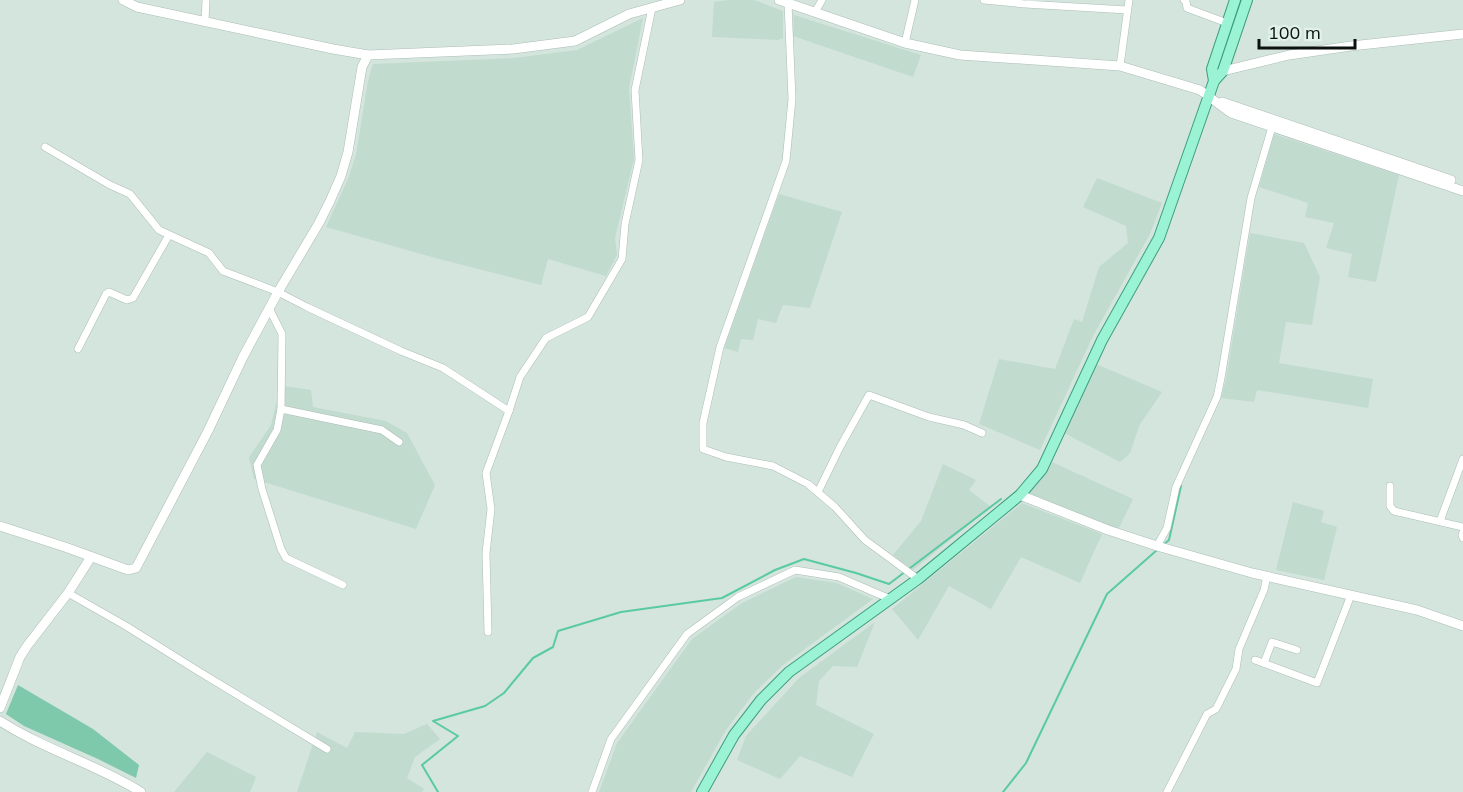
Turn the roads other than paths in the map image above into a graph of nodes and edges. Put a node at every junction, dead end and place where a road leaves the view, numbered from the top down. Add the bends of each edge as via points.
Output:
1 (123, 0) edge
2 (206, 0) edge
3 (680, 0) edge
4 (822, 0) edge
5 (915, 0) edge
6 (984, 0) edge
7 (1129, 0) edge
8 (1184, 0) edge
9 (1235, 0) edge
10 (1247, 0) edge
11 (783, 2) edge
12 (1024, 2) edge
13 (652, 8) junction
14 (1127, 9) junction
15 (815, 12) junction
16 (206, 21) junction
17 (1227, 23) junction
18 (1463, 33) edge
19 (905, 42) junction
20 (368, 55) junction
21 (1120, 66) junction
22 (1223, 71) junction
23 (1214, 81) junction
24 (1209, 97) junction
25 (1272, 127) junction
26 (45, 147) dead end
27 (1463, 185) edge
28 (1463, 191) edge
29 (169, 235) junction
30 (278, 292) junction
31 (269, 308) junction
32 (78, 350) dead end
33 (281, 409) junction
34 (510, 411) junction
35 (982, 433) dead end
36 (399, 442) dead end
37 (1463, 459) edge
38 (1390, 486) dead end
39 (818, 492) junction
40 (1020, 495) junction
41 (1440, 521) junction
42 (0, 526) edge
43 (1463, 527) edge
44 (1463, 532) edge
45 (1463, 538) edge
46 (1157, 546) junction
47 (91, 556) junction
48 (1267, 576) junction
49 (918, 579) junction
50 (343, 585) dead end
51 (68, 593) junction
52 (1351, 595) junction
53 (890, 599) junction
54 (1463, 626) edge
55 (488, 632) dead end
56 (1297, 650) dead end
57 (1255, 660) dead end
58 (1264, 663) junction
59 (0, 708) edge
60 (0, 721) edge
61 (327, 749) dead end
62 (141, 792) edge
63 (592, 792) edge
64 (702, 792) edge
65 (1167, 792) edge

1 - 16 main road via 137,7
2 - 16 street
3 - 13 main road
4 - 15 street
5 - 19 street
6 - 12 street
7 - 14 street
8 - 17 street via 1187,8
9 - 17 main road
10 - 22 main road
11 - 15 main road
11 - 39 street via 792,99 786,161 720,346 703,423 703,449 773,466
12 - 14 street
13 - 20 main road via 629,14 575,41 504,50
13 - 34 street via 635,90 639,160 622,259 588,317 546,338 520,377
14 - 21 street
15 - 19 main road
16 - 20 main road
17 - 23 main road via 1212,69
18 - 22 main road via 1289,55
19 - 21 main road via 960,55
20 - 30 main road via 362,67 341,176 319,223
21 - 24 main road via 1200,90
22 - 23 main road
23 - 24 main road
24 - 25 main road via 1231,113
24 - 27 main road
24 - 40 main road via 1159,238 1102,340 1042,469
25 - 28 main road
25 - 46 street via 1251,198 1216,397 1176,487 1167,528
26 - 29 street via 130,194 159,230
29 - 30 street via 209,253 223,271
29 - 32 street via 133,298 106,294
30 - 31 main road
30 - 34 street via 443,368
31 - 33 street via 282,333
31 - 47 main road via 136,568 128,570
33 - 36 street via 382,430
33 - 50 street via 277,430 257,465 281,549 286,558
34 - 55 street via 486,474 491,509 486,553
35 - 39 street via 869,395
37 - 41 street
38 - 41 street via 1390,506 1394,511
39 - 49 street via 865,540
40 - 46 main road
40 - 49 main road
41 - 43 street
42 - 47 main road
44 - 45 street
46 - 48 main road
47 - 51 main road
48 - 52 main road
48 - 65 street via 1239,649 1236,669 1216,709 1207,714
49 - 53 main road
51 - 59 main road via 20,657
51 - 61 street
52 - 54 main road via 1417,610
52 - 58 street via 1317,683
53 - 63 street via 839,577 795,570 738,597 687,634 611,740
53 - 64 main road via 789,672 761,700 734,735
56 - 58 street via 1272,642
57 - 58 street
60 - 62 main road via 19,734

